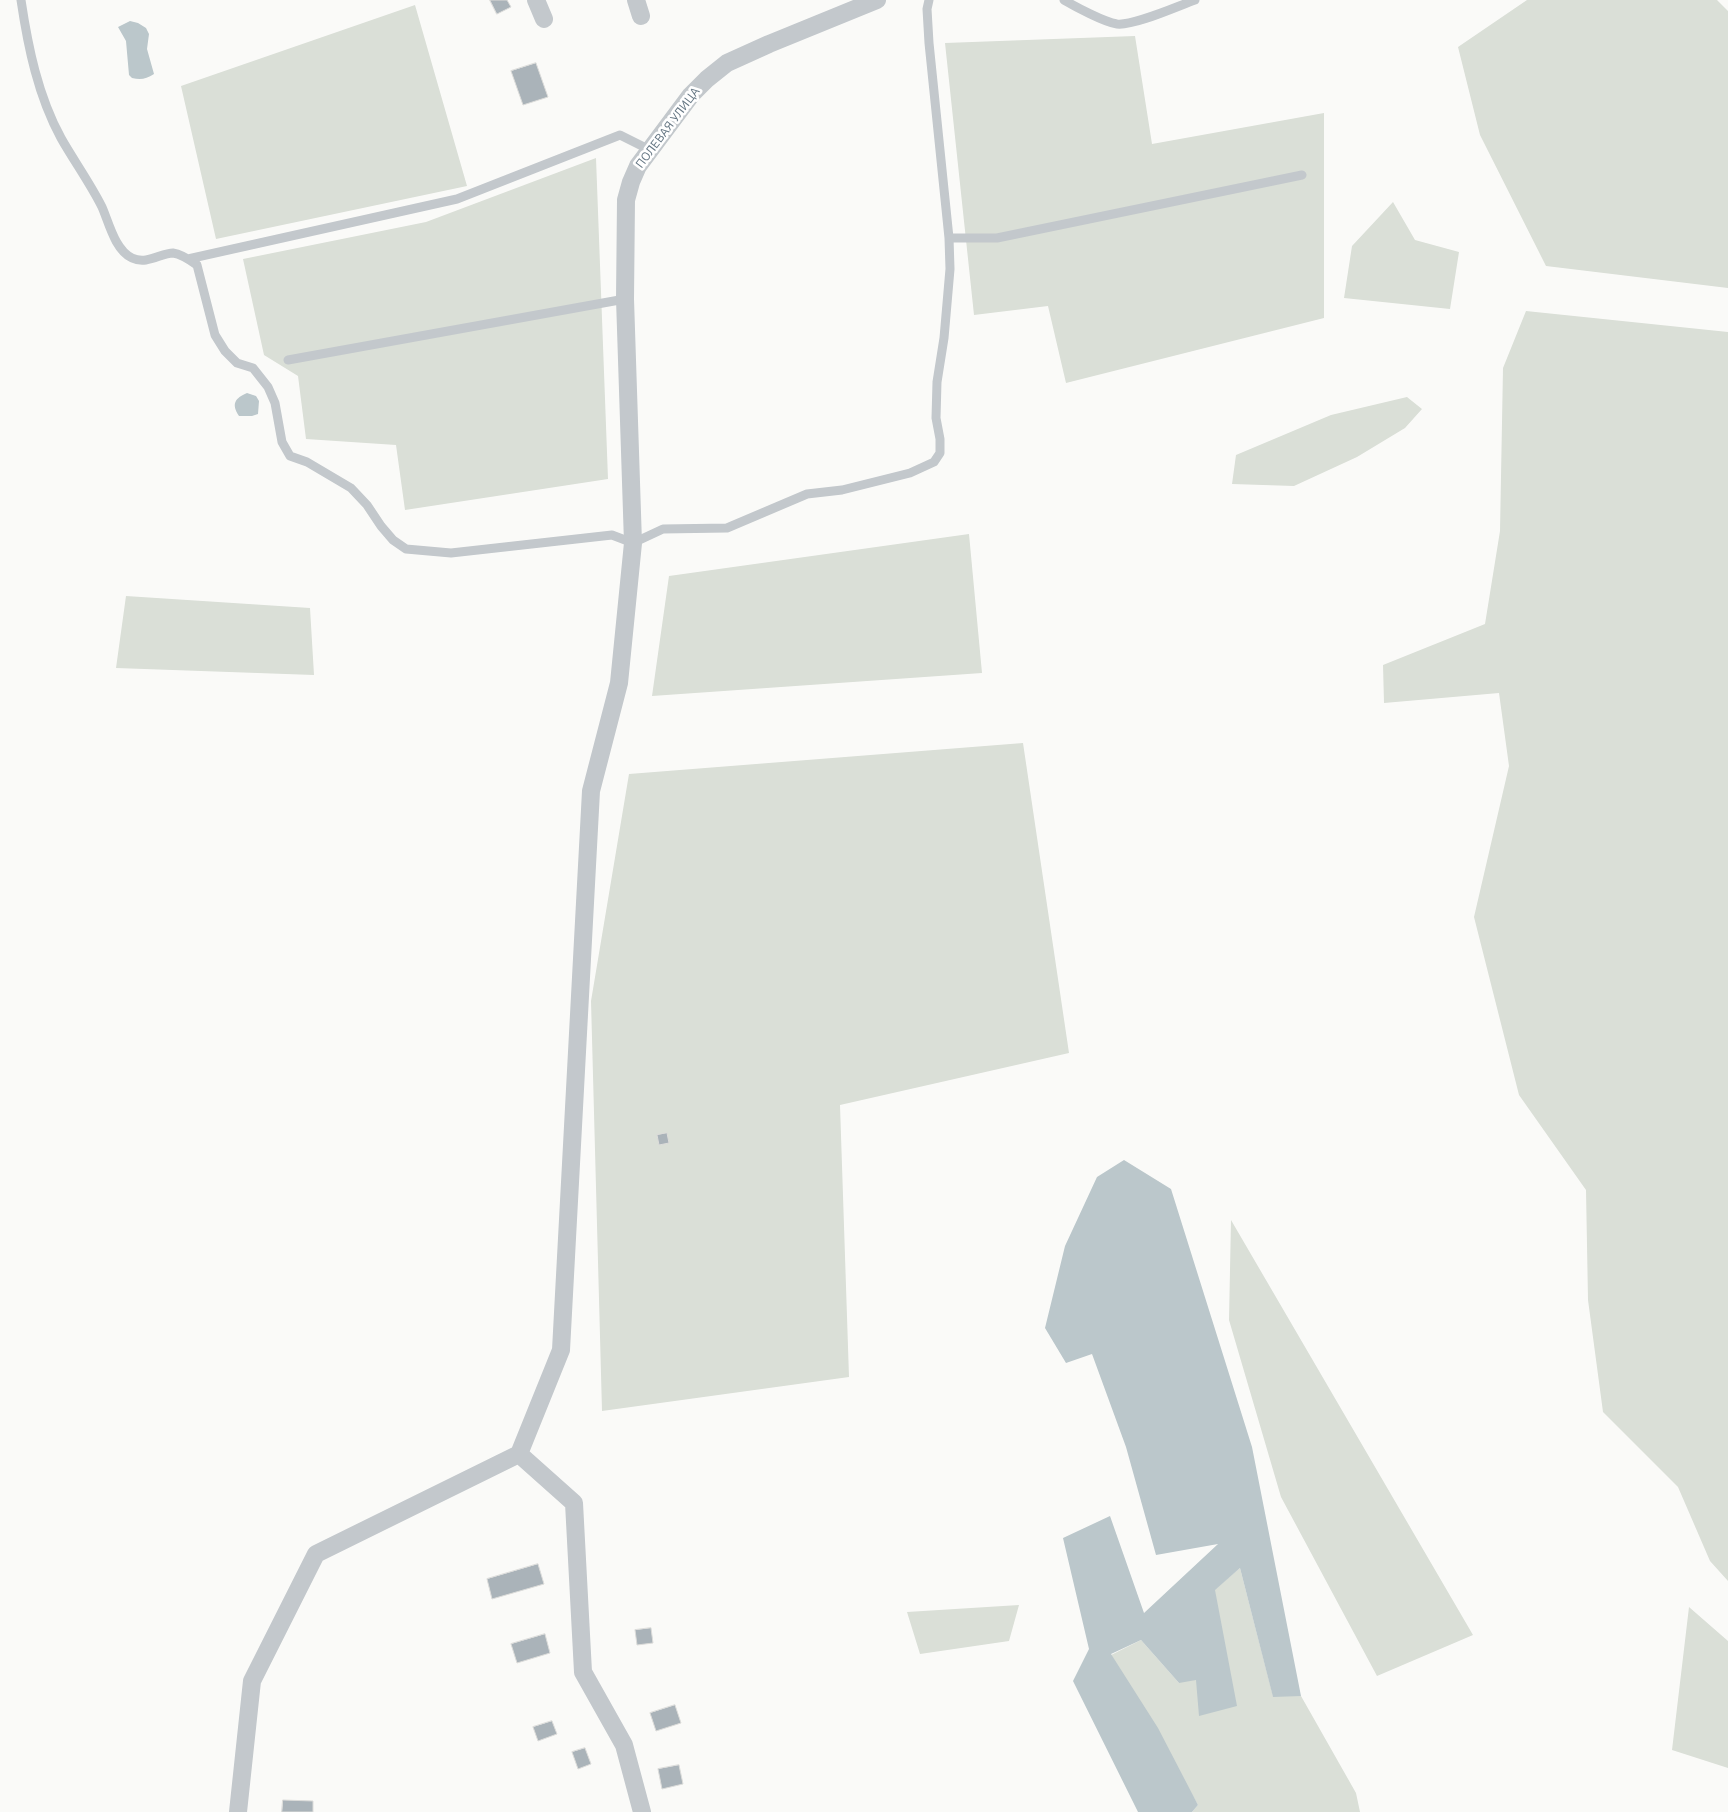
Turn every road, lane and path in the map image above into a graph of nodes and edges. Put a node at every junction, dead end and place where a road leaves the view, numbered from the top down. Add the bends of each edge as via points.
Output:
1 (21, 0) edge
2 (536, 0) edge
3 (877, 0) edge
4 (929, 0) edge
5 (1064, 0) edge
6 (1195, 0) edge
7 (544, 19) dead end
8 (650, 150) junction
9 (1302, 174) dead end
10 (949, 238) junction
11 (188, 258) junction
12 (625, 299) junction
13 (288, 360) dead end
14 (633, 543) junction
15 (519, 1454) junction
16 (238, 1812) edge
17 (642, 1812) edge

1 - 11 lane via 30,57 44,100 61,137 102,206 122,250 133,259 152,260 173,254
2 - 7 street
3 - 8 street, ПОЛЕВАЯ УЛИЦА via 727,63 691,95
4 - 10 lane via 929,43
5 - 6 lane via 1118,24 1145,19
8 - 11 lane via 620,135 458,199
8 - 12 street, ПОЛЕВАЯ УЛИЦА via 638,166 626,200
9 - 10 lane via 997,238
10 - 14 lane via 950,269 937,382 936,418 940,453 934,462 910,473 842,490 807,494 727,528 664,529
11 - 14 lane via 197,265 215,335 225,351 237,362 253,368 268,387 275,403 282,442 290,456 307,462 351,488 393,540 406,549 452,553 612,534
12 - 13 lane
12 - 14 street, ПОЛЕВАЯ УЛИЦА
14 - 15 street, ПОЛЕВАЯ УЛИЦА via 619,682 591,791 561,1350
15 - 16 street via 316,1554 252,1680
15 - 17 street via 574,1504 583,1672 624,1745

